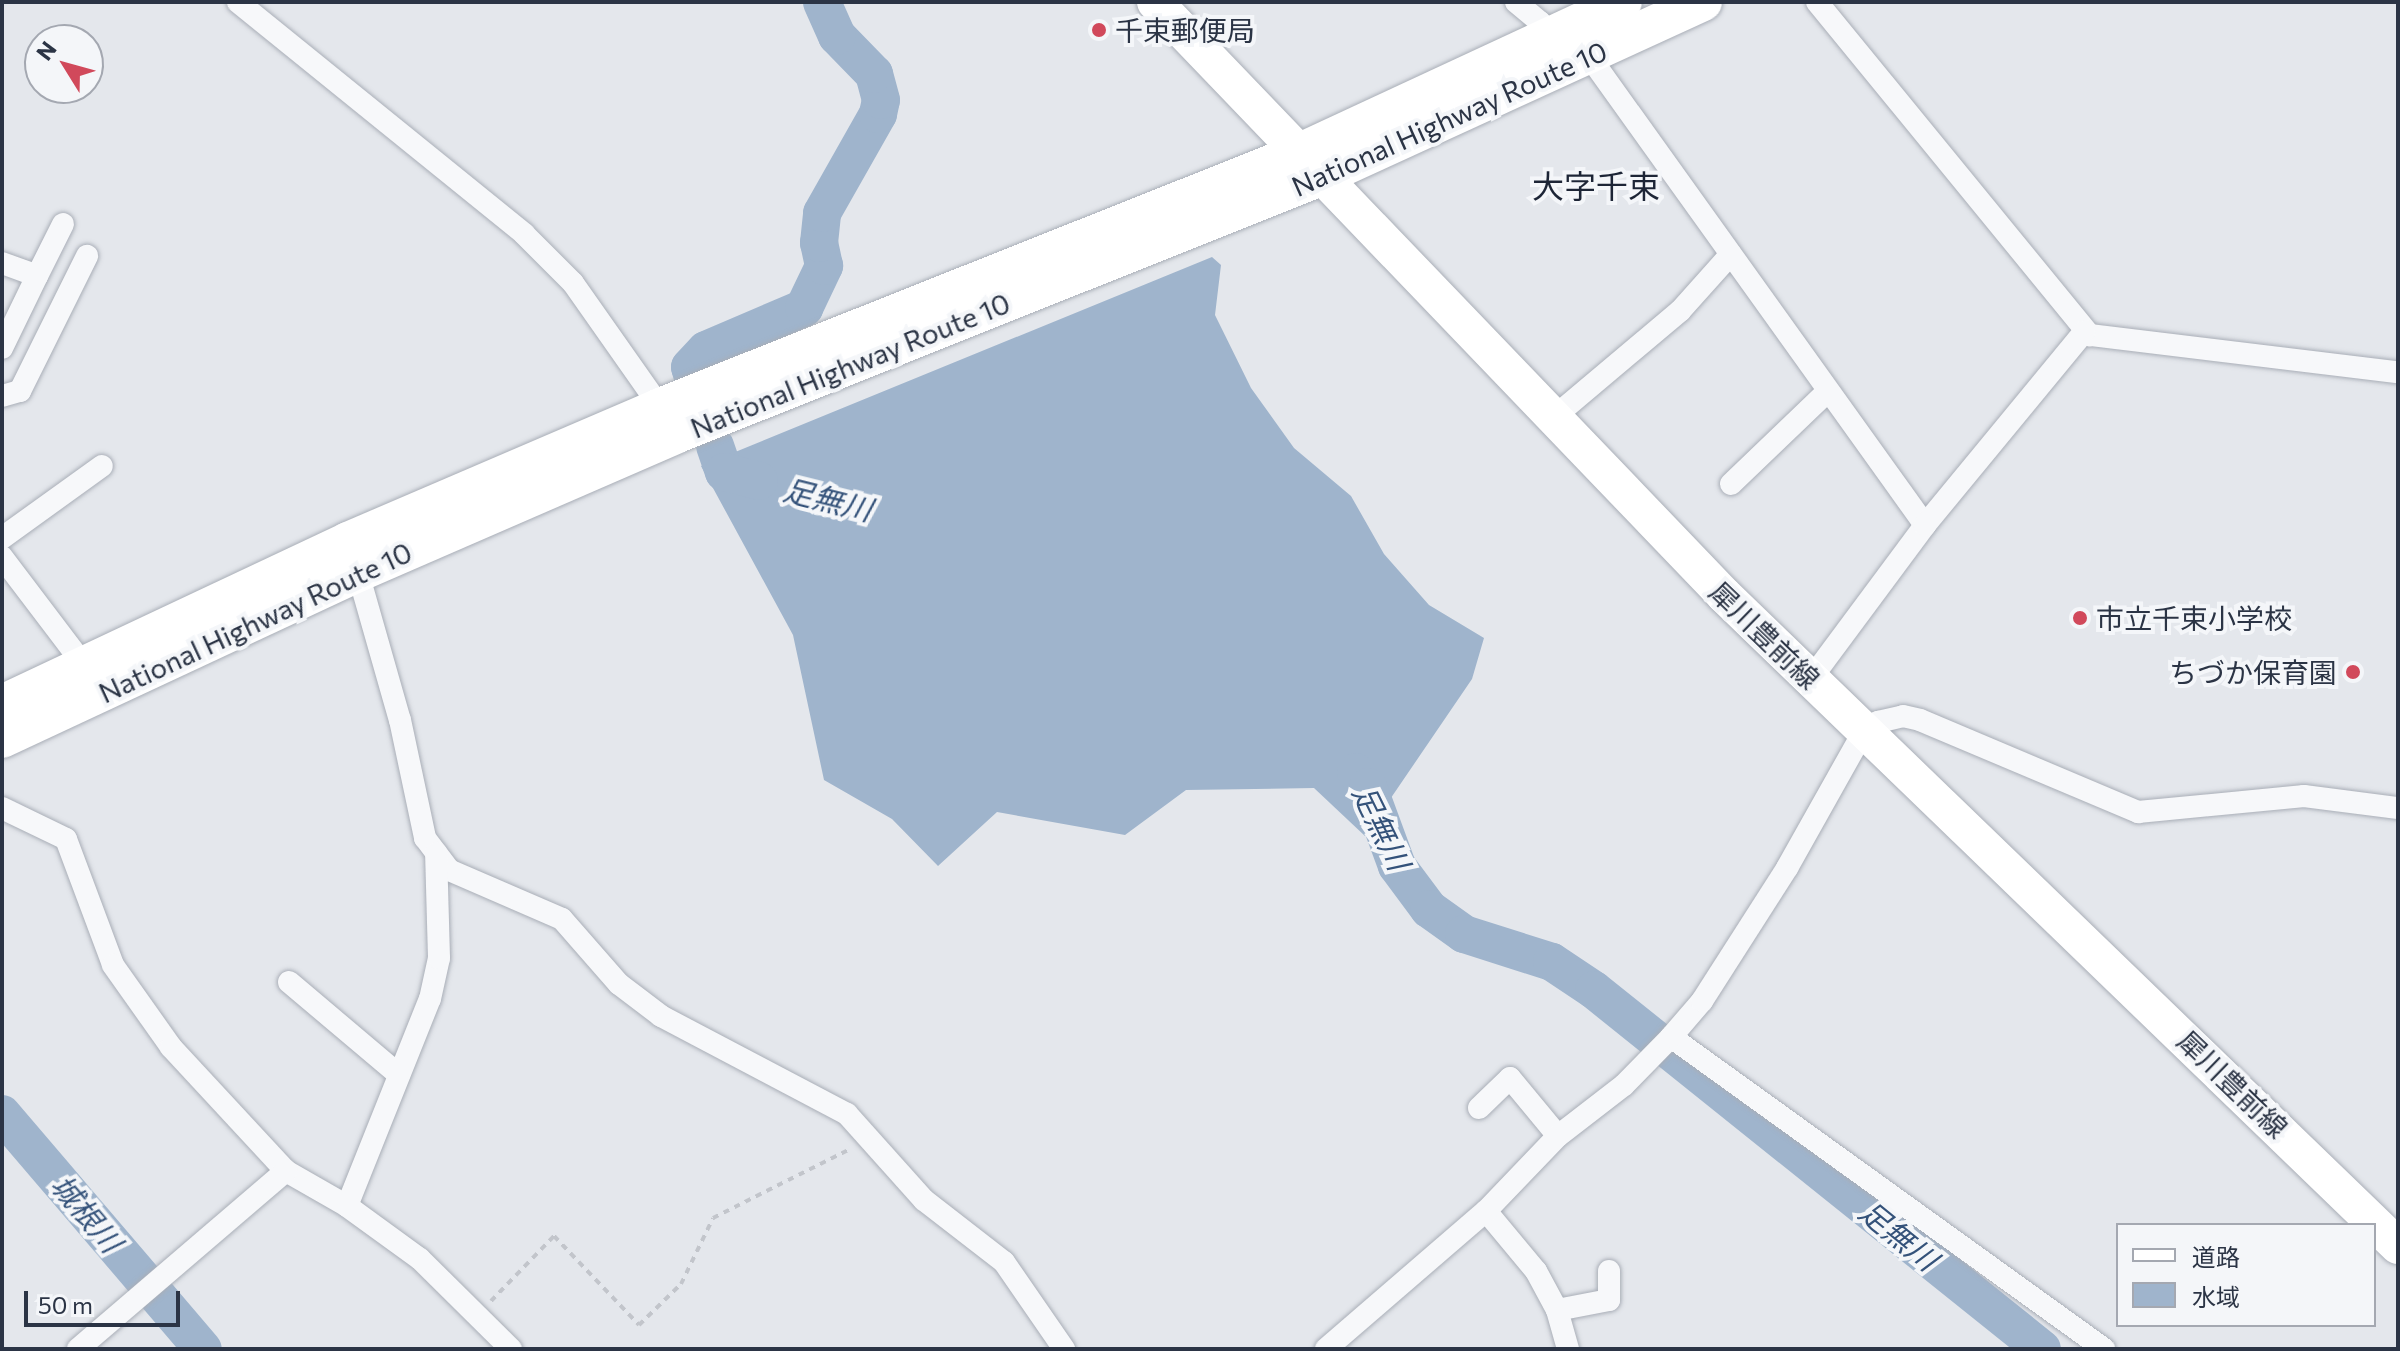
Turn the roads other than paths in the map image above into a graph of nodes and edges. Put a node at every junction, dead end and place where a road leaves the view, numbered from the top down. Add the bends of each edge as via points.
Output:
1 (238, 2) edge
2 (1155, 2) edge
3 (1516, 2) edge
4 (1623, 2) edge
5 (1703, 2) edge
6 (1817, 2) edge
7 (1545, 39) junction
8 (1589, 56) junction
9 (1310, 165) junction
10 (63, 224) dead end
11 (1731, 254) junction
12 (87, 256) dead end
13 (2, 263) edge
14 (37, 276) junction
15 (2085, 331) junction
16 (2, 348) edge
17 (2398, 372) edge
18 (1828, 391) junction
19 (2, 396) edge
20 (660, 407) junction
21 (1554, 417) junction
22 (102, 466) dead end
23 (1731, 484) dead end
24 (1925, 525) junction
25 (2, 538) edge
26 (2, 557) edge
27 (358, 573) junction
28 (84, 665) junction
29 (1810, 680) junction
30 (2, 704) edge
31 (1864, 731) junction
32 (2, 739) edge
33 (2, 808) edge
34 (2398, 808) edge
35 (436, 853) junction
36 (289, 982) dead end
37 (1671, 1037) junction
38 (399, 1075) junction
39 (1479, 1108) dead end
40 (1558, 1136) junction
41 (286, 1171) junction
42 (347, 1206) junction
43 (1486, 1211) junction
44 (2374, 1223) edge
45 (2376, 1225) edge
46 (2398, 1246) edge
47 (1609, 1271) dead end
48 (1557, 1310) junction
49 (1058, 1347) edge
50 (78, 1349) edge
51 (511, 1349) edge
52 (1326, 1349) edge
53 (1568, 1349) edge
54 (2104, 1349) edge

1 - 20 street via 524,234 573,283
2 - 9 main road, 犀川豊前線
3 - 7 street via 1540,22
4 - 7 highway, National Highway Route 10
5 - 8 highway, National Highway Route 10
6 - 15 street
7 - 8 street
7 - 9 highway, National Highway Route 10
8 - 9 highway, National Highway Route 10
8 - 11 street
9 - 20 highway, National Highway Route 10
9 - 21 main road, 犀川豊前線
9 - 27 highway, National Highway Route 10
10 - 14 street
11 - 18 street
11 - 21 street via 1680,311
12 - 19 street via 20,391
13 - 14 street
14 - 16 street
15 - 17 street via 2102,340
15 - 24 street
18 - 23 street
18 - 24 street
20 - 28 highway, National Highway Route 10 via 348,541
21 - 29 main road, 犀川豊前線
22 - 25 street
24 - 29 street
26 - 28 street
27 - 32 highway, National Highway Route 10
27 - 35 street via 400,720 425,838
28 - 30 highway, National Highway Route 10
29 - 31 main road, 犀川豊前線
31 - 34 street via 1903,716 1920,720 2138,812 2304,796
31 - 37 street via 1779,880 1702,1001
31 - 44 main road, 犀川豊前線
33 - 41 street via 66,839 113,965 171,1047
35 - 38 street via 439,958 430,999
35 - 49 street via 449,870 562,919 619,984 661,1016 847,1114 924,1200 1004,1262
36 - 38 street
37 - 40 street via 1624,1085
37 - 54 street
38 - 42 street
39 - 40 street via 1510,1078
40 - 43 street
41 - 42 street
41 - 50 street
42 - 51 street via 420,1259
43 - 48 street via 1536,1271
43 - 52 street
45 - 46 main road, 犀川豊前線
47 - 48 street via 1609,1300
48 - 53 street

